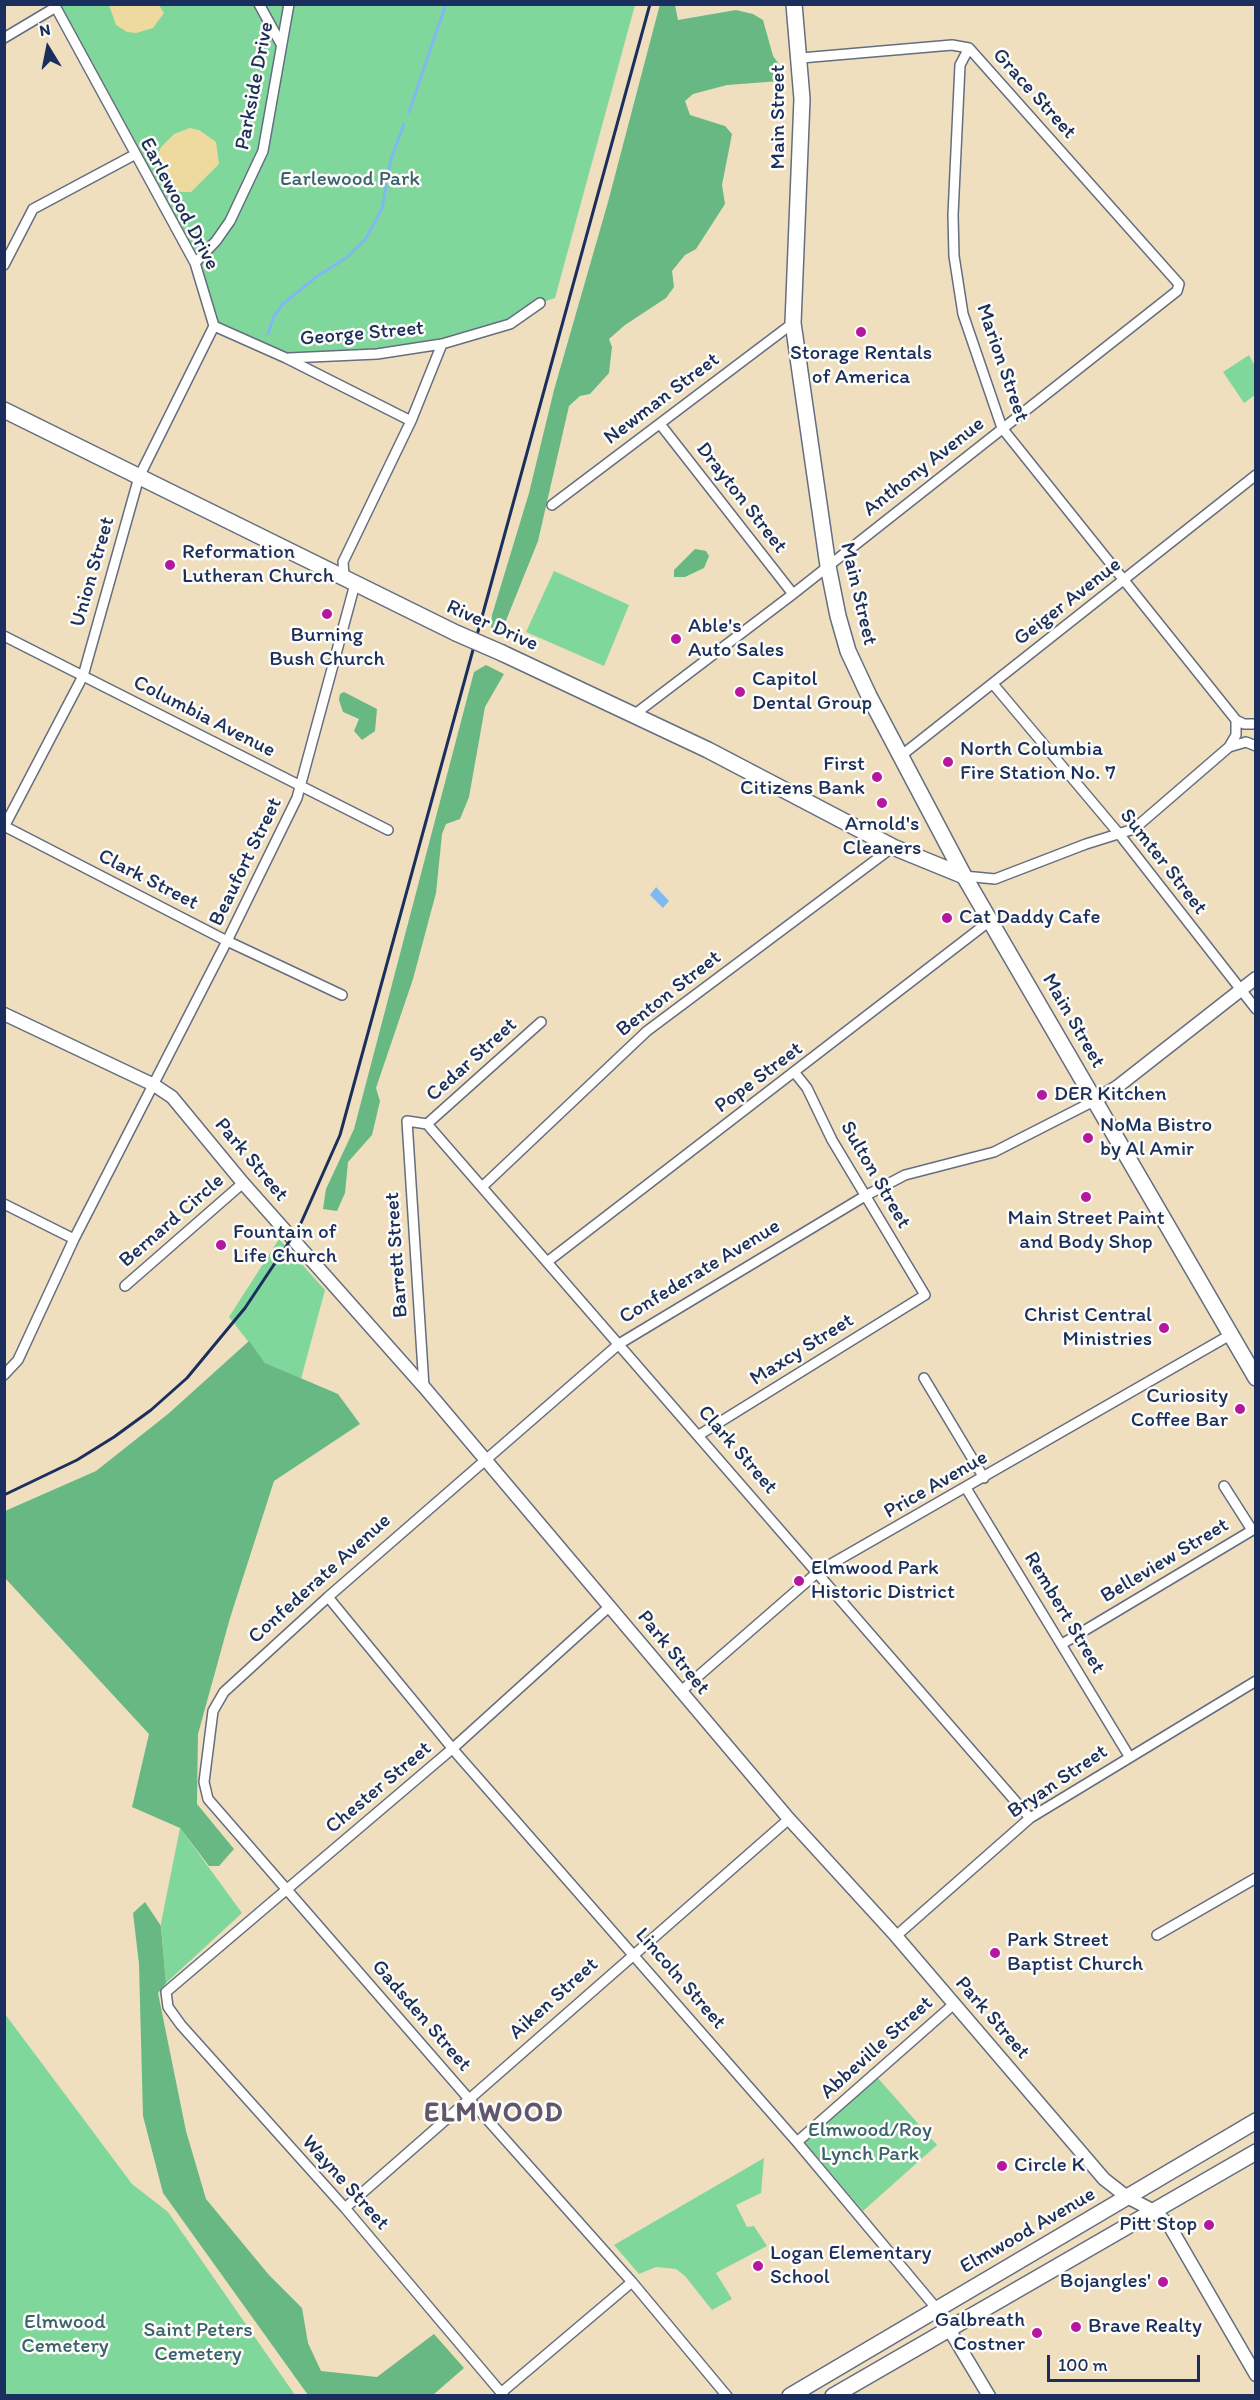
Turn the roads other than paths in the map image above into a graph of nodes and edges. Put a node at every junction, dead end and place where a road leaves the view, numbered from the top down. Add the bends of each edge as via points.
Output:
1 (259, 4) edge
2 (289, 4) edge
3 (794, 4) edge
4 (55, 6) edge
5 (4, 38) edge
6 (281, 44) junction
7 (969, 48) junction
8 (801, 58) junction
9 (134, 155) junction
10 (195, 263) junction
11 (4, 265) edge
12 (1177, 291) joint
13 (540, 303) dead end
14 (793, 323) junction
15 (214, 326) junction
16 (442, 344) junction
17 (286, 358) junction
18 (4, 410) edge
19 (411, 420) junction
20 (660, 424) junction
21 (1002, 428) junction
22 (1256, 475) edge
23 (139, 477) junction
24 (552, 504) dead end
25 (828, 566) junction
26 (1125, 580) junction
27 (355, 584) junction
28 (793, 594) junction
29 (4, 636) edge
30 (83, 676) junction
31 (993, 684) junction
32 (635, 714) junction
33 (1236, 720) junction
34 (1256, 724) edge
35 (1256, 746) edge
36 (1229, 747) junction
37 (902, 755) junction
38 (301, 786) junction
39 (5, 826) edge
40 (388, 830) dead end
41 (1120, 836) junction
42 (893, 847) junction
43 (964, 876) junction
44 (991, 920) junction
45 (227, 941) junction
46 (1256, 978) edge
47 (1241, 990) junction
48 (342, 995) dead end
49 (1256, 1009) edge
50 (4, 1014) edge
51 (541, 1022) dead end
52 (795, 1073) junction
53 (154, 1085) junction
54 (1094, 1101) junction
55 (427, 1124) junction
56 (243, 1183) junction
57 (482, 1187) junction
58 (865, 1196) junction
59 (4, 1204) edge
60 (74, 1239) junction
61 (547, 1262) junction
62 (125, 1286) dead end
63 (925, 1295) joint
64 (1230, 1335) junction
65 (619, 1344) junction
66 (4, 1375) edge
67 (924, 1378) dead end
68 (1256, 1378) edge
69 (424, 1387) junction
70 (699, 1435) junction
71 (484, 1460) junction
72 (984, 1478) junction
73 (1224, 1486) dead end
74 (966, 1488) junction
75 (1254, 1529) edge
76 (819, 1572) junction
77 (328, 1597) junction
78 (610, 1606) junction
79 (1062, 1644) junction
80 (1256, 1681) edge
81 (224, 1692) joint
82 (680, 1692) junction
83 (453, 1749) junction
84 (1129, 1756) junction
85 (1030, 1818) junction
86 (789, 1819) junction
87 (1256, 1878) edge
88 (287, 1888) junction
89 (1156, 1935) dead end
90 (896, 1936) junction
91 (632, 1954) junction
92 (166, 1992) joint
93 (954, 2004) junction
94 (469, 2099) junction
95 (1256, 2121) edge
96 (797, 2142) junction
97 (1256, 2152) edge
98 (1127, 2197) junction
99 (345, 2208) junction
100 (1154, 2211) junction
101 (632, 2282) junction
102 (937, 2309) junction
103 (950, 2328) junction
104 (1256, 2375) edge
105 (503, 2394) edge
106 (727, 2396) edge
107 (790, 2396) edge
108 (833, 2396) edge
109 (989, 2396) edge

1 - 6 street
2 - 6 street, Parkside Drive
3 - 8 main road, Main Street
4 - 5 street
4 - 9 street, Earlewood Drive
6 - 10 street, Parkside Drive via 263,151 255,174 230,222
7 - 8 street, Grace Street via 952,45
7 - 12 street, Grace Street via 1179,284
7 - 21 street, Marion Street via 960,65 954,256 963,314
8 - 14 main road, Main Street via 802,142
9 - 10 street, Earlewood Drive
9 - 11 street via 33,209
10 - 15 street, Earlewood Drive
12 - 21 street, Anthony Avenue
13 - 16 street, George Street via 510,324
14 - 20 street, Newman Street
14 - 25 main road, Main Street
15 - 17 street
15 - 23 street, Union Street
16 - 17 street, George Street via 377,354
16 - 19 street
17 - 19 street
18 - 23 main road, River Drive
19 - 27 street via 343,562 344,575
20 - 24 street, Newman Street
20 - 28 street, Drayton Street
21 - 25 street, Anthony Avenue
21 - 26 street, Marion Street
22 - 26 street, Geiger Avenue
23 - 27 main road, River Drive
23 - 30 street, Union Street
25 - 28 street, Anthony Avenue
25 - 37 main road, Main Street via 848,651
26 - 31 street, Geiger Avenue
26 - 33 street, Marion Street
27 - 32 main road, River Drive, bridge
27 - 38 street, Beaufort Street
28 - 32 street, Anthony Avenue
29 - 30 street, Columbia Avenue
30 - 38 street, Columbia Avenue
30 - 39 street, Union Street
31 - 37 street, Geiger Avenue
31 - 41 street, Sumter Street
32 - 42 main road, River Drive
33 - 34 street
33 - 36 street via 1236,735
35 - 36 street via 1246,742
36 - 41 street via 1134,829
37 - 43 main road, Main Street
38 - 40 street, Columbia Avenue
38 - 45 street, Beaufort Street
39 - 45 street, Clark Street
41 - 43 street via 1086,844 995,879
41 - 47 street, Sumter Street
42 - 43 main road, River Drive
42 - 57 street, Benton Street via 647,1031
43 - 44 main road, Main Street
44 - 52 street, Pope Street
44 - 54 main road, Main Street
45 - 48 street, Clark Street
45 - 53 street, Beaufort Street
46 - 47 street, Confederate Avenue
47 - 49 street, Sumter Street
47 - 54 street, Confederate Avenue via 1117,1088
50 - 53 street, Park Street
51 - 55 street, Cedar Street
52 - 58 street, Sulton Street via 807,1088
52 - 61 street, Pope Street
53 - 56 street, Park Street via 172,1097
53 - 60 street, Beaufort Street
54 - 58 street, Confederate Avenue via 994,1152 915,1171
54 - 64 main road, Main Street
55 - 57 street, Clark Street
55 - 69 street, Barrett Street via 407,1121
56 - 62 street, Bernard Circle
56 - 69 street, Park Street
57 - 61 street, Clark Street
58 - 63 street, Sulton Street
58 - 65 street, Confederate Avenue
59 - 60 street
60 - 66 street, Beaufort Street via 18,1360
61 - 65 street, Clark Street
63 - 70 street, Maxcy Street
64 - 68 main road, Main Street
64 - 72 street, Price Avenue
65 - 70 street, Clark Street
65 - 71 street, Confederate Avenue
67 - 72 street
69 - 71 street, Park Street
70 - 76 street, Clark Street
71 - 77 street, Confederate Avenue
71 - 78 street, Park Street
72 - 74 street, Price Avenue
73 - 75 street
74 - 76 street, Price Avenue
74 - 79 street, Rembert Street
75 - 79 street, Belleview Street
76 - 82 street, Price Avenue
76 - 85 street, Clark Street
77 - 81 street, Confederate Avenue
77 - 83 street, Lincoln Street
78 - 82 street, Park Street
78 - 83 street, Chester Street
79 - 84 street, Rembert Street
80 - 84 street, Bryan Street
81 - 88 street, Gadsden Street via 213,1711 208,1741 204,1782 208,1799
82 - 86 street, Park Street
83 - 88 street, Chester Street
83 - 91 street, Lincoln Street
84 - 85 street, Bryan Street
85 - 90 street, Bryan Street
86 - 90 street, Park Street
86 - 91 street, Aiken Street
87 - 89 street
88 - 92 street, Chester Street
88 - 94 street, Gadsden Street
90 - 93 street, Park Street
91 - 94 street, Aiken Street
91 - 96 street, Lincoln Street
92 - 99 street, Wayne Street via 168,2007 181,2025
93 - 96 street, Abbeville Street
93 - 98 street, Park Street via 1104,2180
94 - 99 street, Aiken Street
94 - 101 street, Gadsden Street
95 - 98 main road, Elmwood Avenue
96 - 102 street, Lincoln Street
97 - 100 main road
98 - 100 street, Park Street
98 - 102 main road, Elmwood Avenue
99 - 105 street, Wayne Street
100 - 103 main road
100 - 104 street, Park Street via 1169,2225
101 - 105 street
101 - 106 street, Gadsden Street
102 - 103 street, Lincoln Street
102 - 107 main road, Elmwood Avenue
103 - 108 main road
103 - 109 street, Lincoln Street

